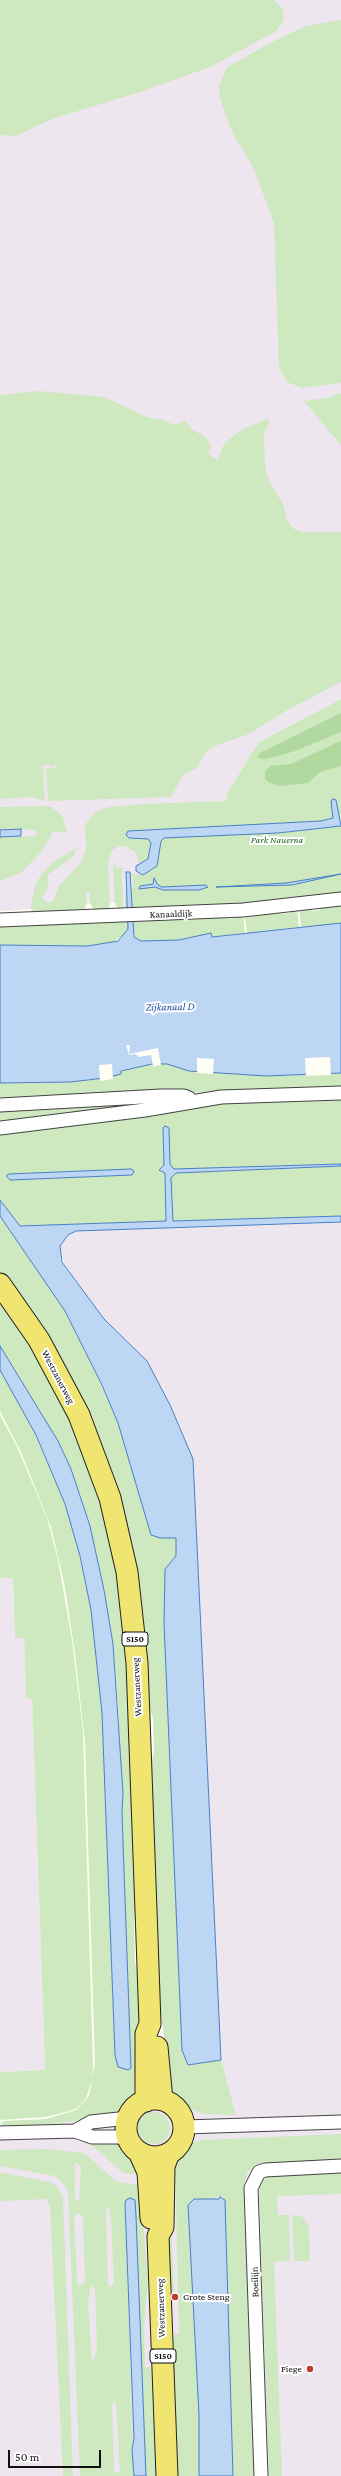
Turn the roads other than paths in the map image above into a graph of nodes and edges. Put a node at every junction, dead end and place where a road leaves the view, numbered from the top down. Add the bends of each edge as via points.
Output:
1 (341, 899) edge
2 (0, 920) edge
3 (341, 1093) edge
4 (194, 1101) junction
5 (0, 1104) edge
6 (0, 1128) edge
7 (0, 1284) edge
8 (154, 2100) junction
9 (341, 2122) edge
10 (184, 2127) junction
11 (75, 2131) junction
12 (0, 2133) edge
13 (131, 2136) junction
14 (169, 2153) junction
15 (341, 2166) edge
16 (158, 2236) junction
17 (167, 2476) edge
18 (261, 2476) edge

1 - 2 street, Kanaaldijk via 243,910
3 - 4 street via 230,1096
4 - 5 street via 184,1096 161,1096
4 - 6 street via 145,1110
7 - 8 main road, Westzanerweg / S150 via 47,1354 82,1422 110,1498 127,1572 136,1663 150,2024 157,2036
8 - 10 main road via 169,2103 179,2113
8 - 13 main road via 135,2107
9 - 10 street
10 - 14 main road, S150 via 180,2142
11 - 12 street
11 - 13 street via 92,2137
11 - 13 street via 91,2122
13 - 14 main road via 156,2157
13 - 16 main road, Westzanerweg / S150 via 148,2172 152,2226
14 - 16 main road, Westzanerweg / S150 via 164,2166 163,2226
15 - 18 street, Boeilijn via 265,2170 259,2172 251,2188
16 - 17 main road, Westzanerweg / S150

